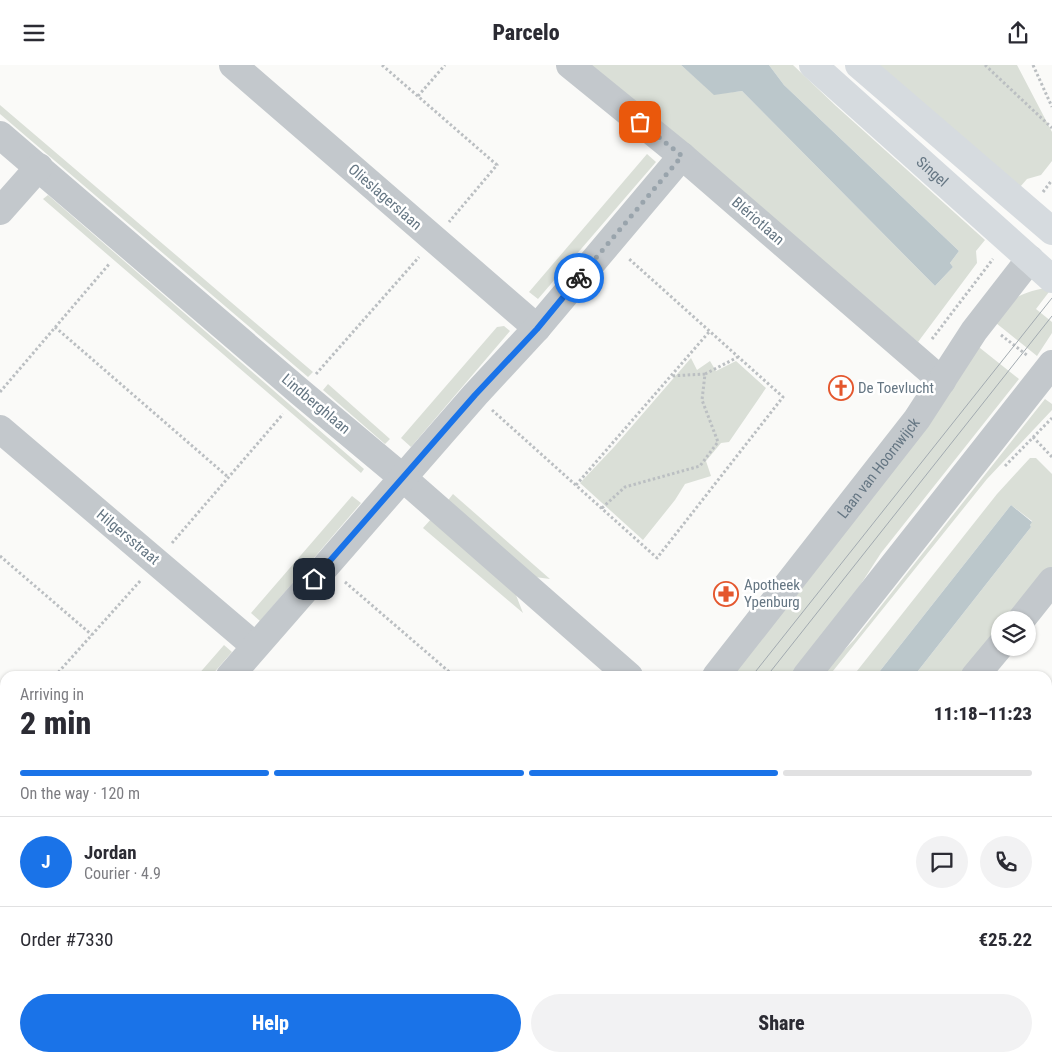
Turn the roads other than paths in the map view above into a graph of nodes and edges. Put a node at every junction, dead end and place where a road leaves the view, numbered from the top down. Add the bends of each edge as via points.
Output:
1 (233, 65) edge
2 (570, 65) edge
3 (813, 65) edge
4 (859, 65) edge
5 (0, 135) edge
6 (682, 156) junction
7 (39, 167) junction
8 (0, 211) edge
9 (1052, 231) edge
10 (1030, 259) junction
11 (1052, 279) edge
12 (537, 329) junction
13 (1049, 367) edge
14 (942, 381) junction
15 (0, 429) edge
16 (403, 477) junction
17 (1052, 581) edge
18 (531, 590) junction
19 (1028, 611) edge
20 (615, 643) dead end
21 (256, 646) junction
22 (992, 656) edge
23 (594, 668) dead end
24 (234, 671) edge
25 (624, 671) edge
26 (720, 671) edge
27 (810, 671) edge
28 (980, 671) edge

1 - 12 street, Olieslagerslaan
2 - 6 street, Blériotlaan
3 - 10 main road, Singel
4 - 9 main road
5 - 7 street, Lindberghlaan
6 - 12 street
6 - 14 street, Blériotlaan
7 - 8 street
7 - 16 street, Lindberghlaan
9 - 10 main road, Laan van Hoornwijck
10 - 11 main road, Singel
10 - 14 street, Laan van Hoornwijck via 982,320
12 - 16 street
13 - 27 street
14 - 26 street, Laan van Hoornwijck via 917,419
15 - 21 street, Hilgersstraat
16 - 18 street, Lindberghlaan
16 - 21 street
17 - 19 street
18 - 20 street via 561,595
18 - 23 street via 539,620
18 - 25 street, Lindberghlaan
21 - 24 street
22 - 28 street

